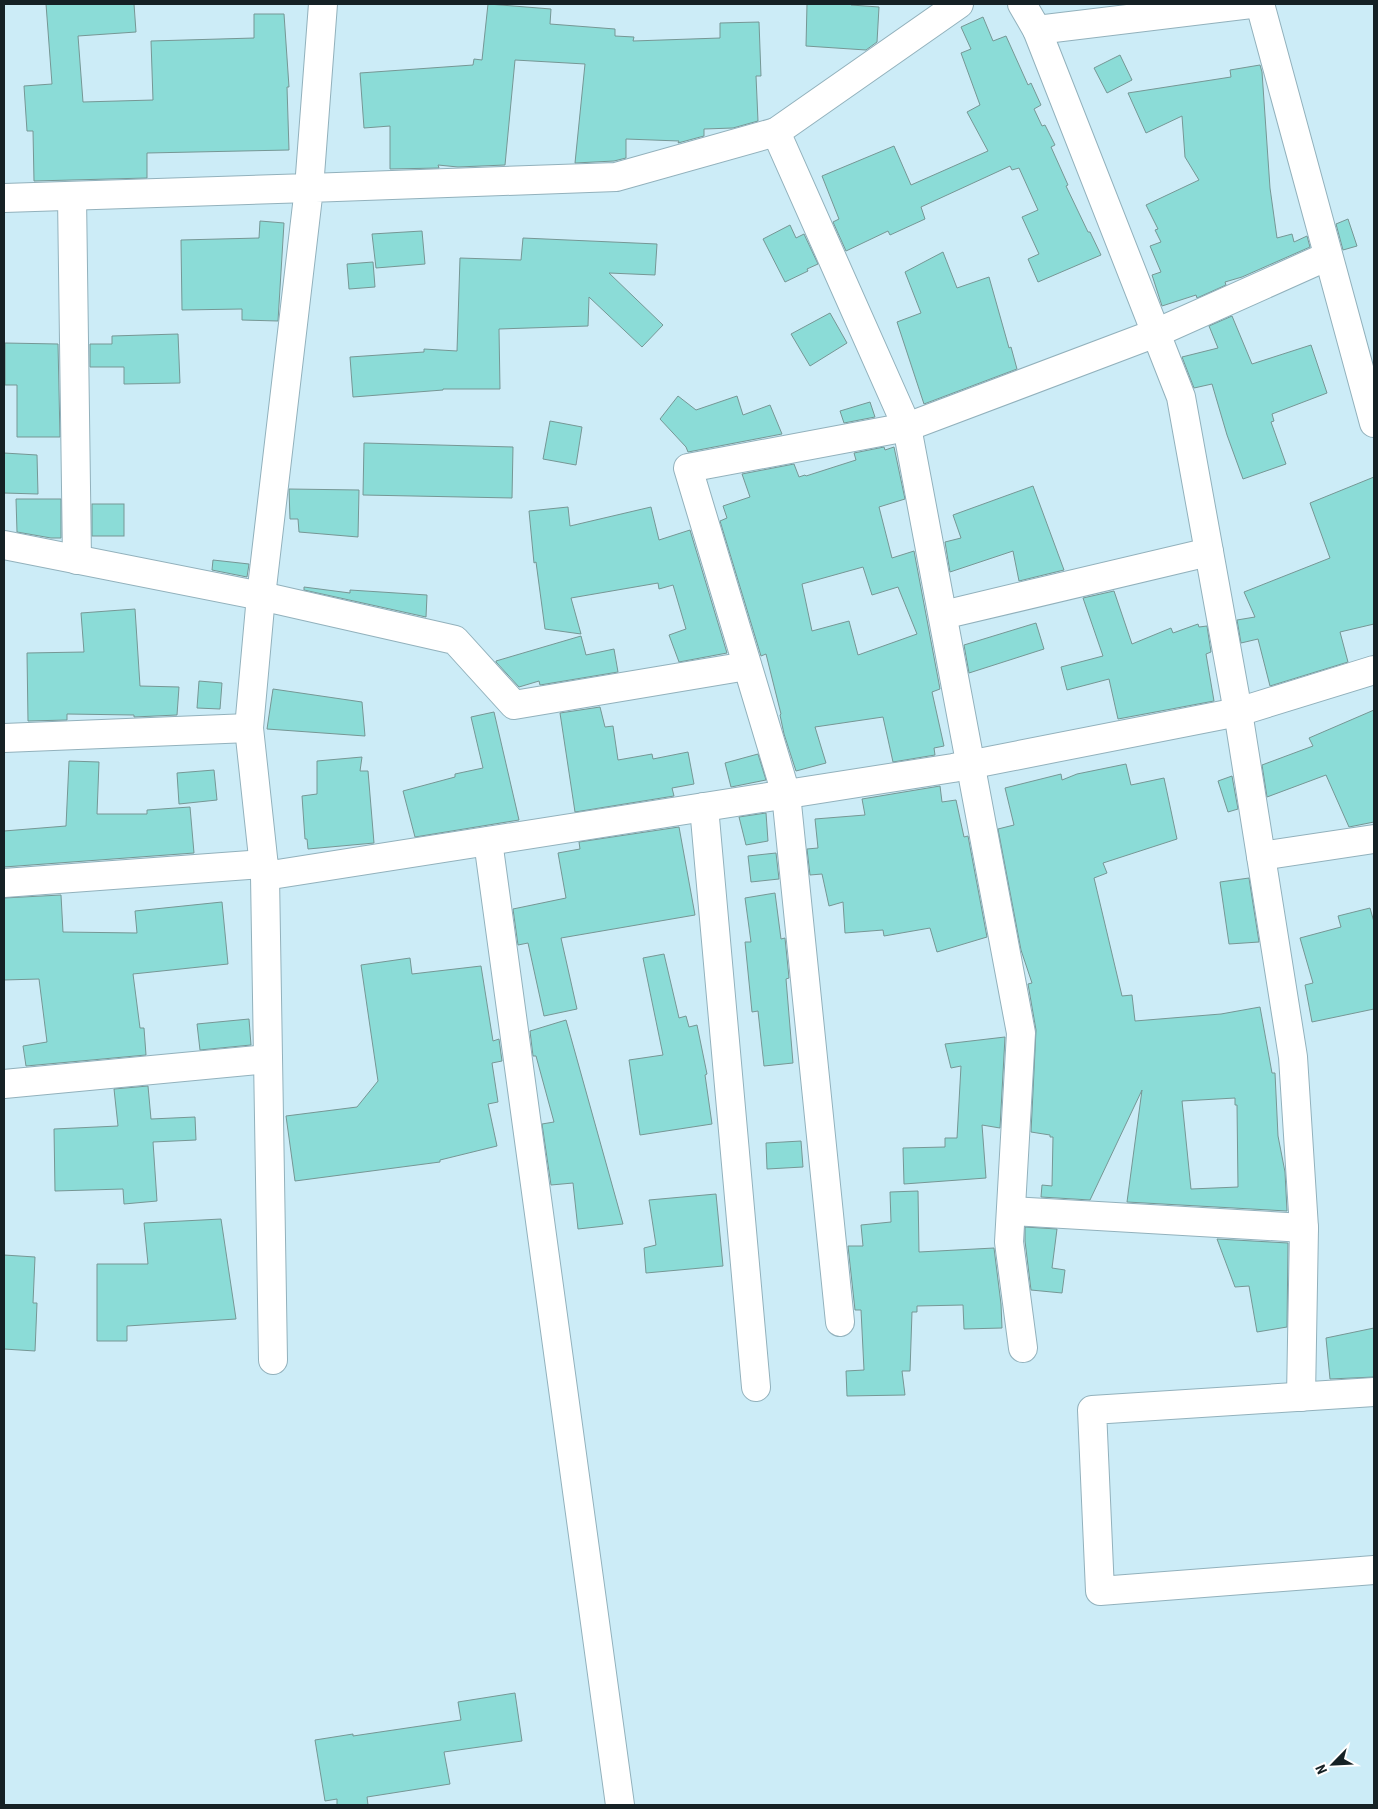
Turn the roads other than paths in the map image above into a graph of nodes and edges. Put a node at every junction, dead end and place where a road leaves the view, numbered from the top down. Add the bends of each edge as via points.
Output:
1 (323, 4) edge
2 (959, 4) edge
3 (1022, 4) edge
4 (1251, 4) edge
5 (1260, 4) edge
6 (1037, 30) junction
7 (776, 132) junction
8 (309, 188) junction
9 (72, 196) junction
10 (4, 198) edge
11 (1328, 256) junction
12 (1156, 333) junction
13 (1374, 423) edge
14 (907, 427) junction
15 (4, 546) edge
16 (1209, 552) junction
17 (77, 560) junction
18 (261, 596) junction
19 (943, 615) junction
20 (747, 666) junction
21 (1374, 670) edge
22 (1238, 712) junction
23 (248, 728) junction
24 (4, 738) edge
25 (971, 764) junction
26 (786, 794) junction
27 (704, 807) junction
28 (1374, 838) edge
29 (488, 841) junction
30 (1261, 856) junction
31 (264, 870) junction
32 (4, 884) edge
33 (268, 1059) junction
34 (4, 1084) edge
35 (1011, 1211) junction
36 (1304, 1228) junction
37 (840, 1322) dead end
38 (1023, 1348) dead end
39 (273, 1360) dead end
40 (756, 1387) dead end
41 (1374, 1392) edge
42 (1302, 1397) junction
43 (1374, 1570) edge
44 (620, 1805) edge

1 - 8 street
2 - 7 street
3 - 6 street
4 - 6 street
5 - 11 street
6 - 12 street
7 - 8 street via 616,177
7 - 14 street
8 - 9 street
8 - 18 street
9 - 10 street
9 - 17 street
11 - 12 street
11 - 13 street
12 - 14 street
12 - 16 street via 1181,397
14 - 19 street
14 - 20 street via 688,468
15 - 17 street
16 - 19 street
16 - 22 street
17 - 18 street
18 - 20 street via 456,640 514,705
18 - 23 street
19 - 25 street
20 - 26 street
21 - 22 street
22 - 25 street
22 - 30 street
23 - 24 street
23 - 31 street
25 - 26 street
25 - 35 street via 1021,1033
26 - 27 street
26 - 37 street
27 - 29 street
27 - 40 street
28 - 30 street
29 - 31 street
29 - 44 street
30 - 36 street via 1293,1057
31 - 32 street
31 - 33 street
33 - 34 street
33 - 39 street
35 - 36 street
35 - 38 street via 1009,1242
36 - 42 street
41 - 42 street
42 - 43 street via 1092,1410 1100,1591

